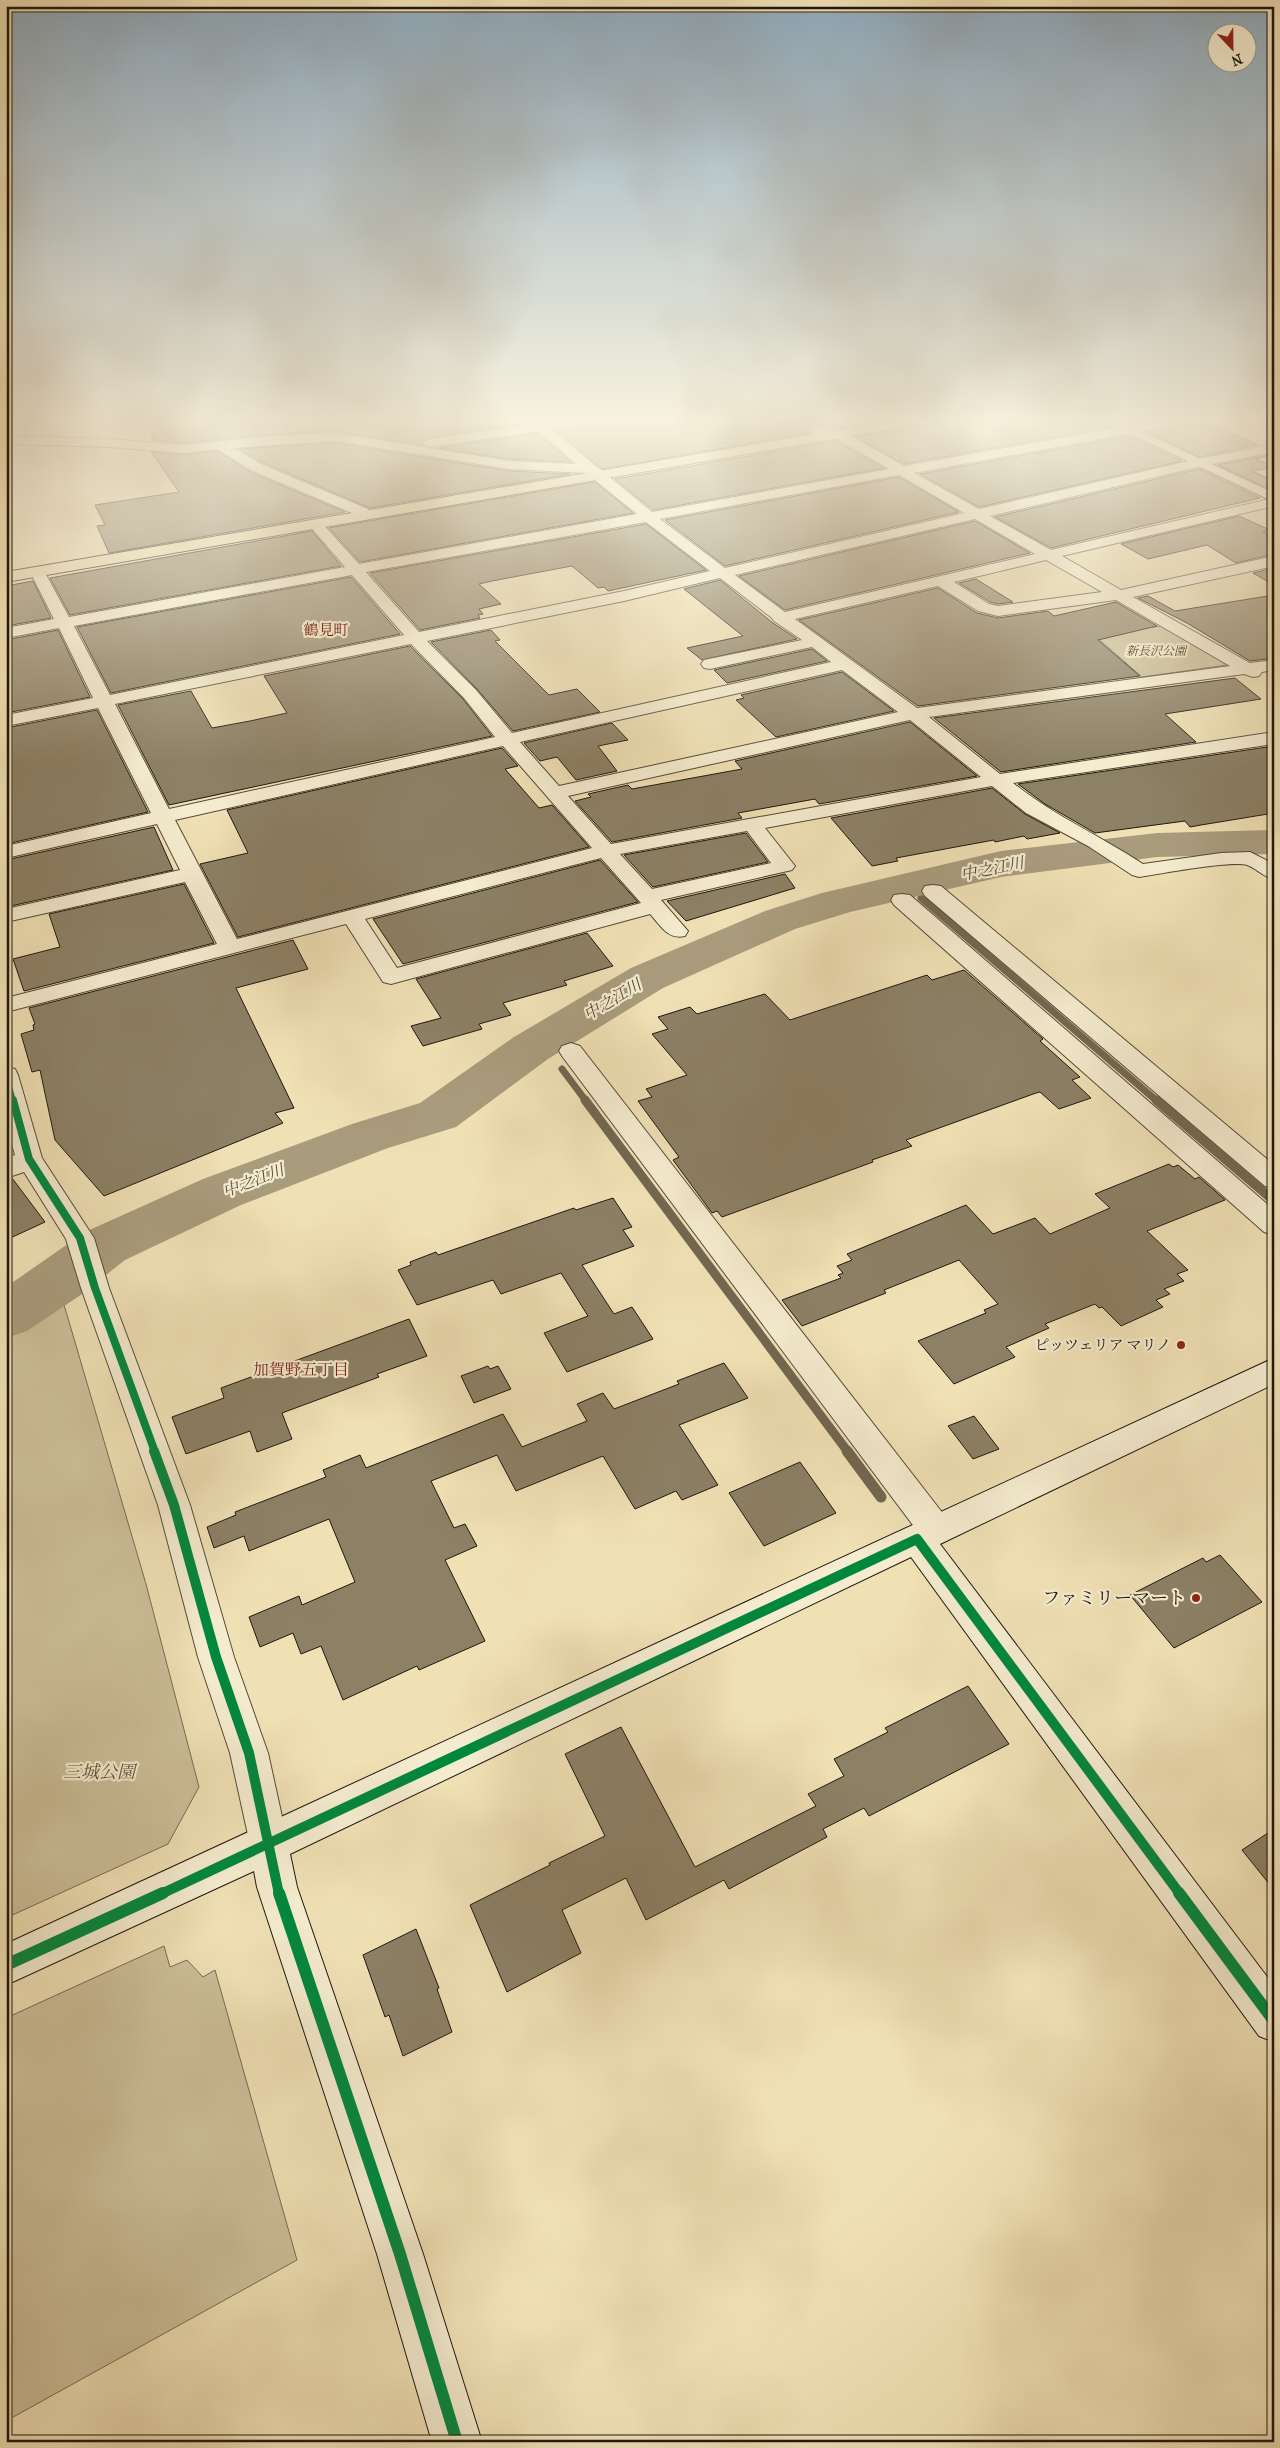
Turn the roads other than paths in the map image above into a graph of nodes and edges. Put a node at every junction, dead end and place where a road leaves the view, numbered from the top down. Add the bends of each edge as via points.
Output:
1 (250, 535) edge
2 (325, 535) edge
3 (542, 535) edge
4 (673, 535) edge
5 (892, 535) edge
6 (1013, 535) edge
7 (1129, 535) edge
8 (1047, 555) junction
9 (1274, 561) edge
10 (356, 569) junction
11 (38, 572) junction
12 (724, 574) junction
13 (6, 577) edge
14 (940, 580) junction
15 (1118, 596) junction
16 (780, 618) junction
17 (63, 623) junction
18 (6, 633) edge
19 (416, 639) junction
20 (814, 642) junction
21 (710, 664) dead end
22 (844, 664) junction
23 (1274, 665) edge
24 (1248, 669) junction
25 (1274, 684) edge
26 (105, 703) junction
27 (913, 714) junction
28 (6, 721) edge
29 (1274, 738) edge
30 (507, 739) junction
31 (996, 780) junction
32 (554, 793) junction
33 (162, 817) junction
34 (752, 825) junction
35 (605, 851) junction
36 (6, 852) edge
37 (1274, 873) edge
38 (191, 874) junction
39 (932, 891) dead end
40 (902, 900) dead end
41 (651, 901) junction
42 (6, 916) edge
43 (352, 916) junction
44 (677, 931) dead end
45 (230, 948) junction
46 (6, 1005) edge
47 (571, 1051) dead end
48 (6, 1075) edge
49 (18, 1164) edge
50 (1274, 1180) edge
51 (1274, 1225) edge
52 (1274, 1370) edge
53 (926, 1534) junction
54 (269, 1844) junction
55 (6, 1965) edge
56 (1268, 2001) edge
57 (457, 2442) edge

1 - 11 main road
2 - 10 street
3 - 10 street
4 - 12 street
5 - 12 street
6 - 8 street
7 - 8 street
8 - 14 street
8 - 15 street
9 - 15 street
10 - 17 street
10 - 19 street
11 - 13 main road
11 - 17 street
12 - 16 street
12 - 19 street
14 - 15 street via 984,608 998,611
14 - 16 street
15 - 24 street
16 - 20 street
17 - 18 street
17 - 26 street
19 - 26 street
19 - 30 street via 470,694
20 - 21 street
20 - 22 street
22 - 27 street
22 - 30 street
23 - 24 street
24 - 25 street
24 - 27 street
26 - 28 street
26 - 33 street
27 - 31 street
27 - 32 street
29 - 31 street
30 - 32 street
30 - 33 street
31 - 34 street
31 - 37 street via 1047,818 1095,842 1139,870 1250,858
32 - 35 street
33 - 36 street
33 - 38 street
34 - 35 street
34 - 41 street via 785,866
35 - 41 street
35 - 43 street
38 - 42 street
38 - 45 street
39 - 50 street
40 - 51 street
41 - 43 street via 391,977
41 - 44 street
43 - 45 street
45 - 46 street
47 - 53 street
48 - 49 street
49 - 54 street via 80,1238 174,1505 216,1657 249,1754
52 - 53 street
53 - 54 street
53 - 56 street
54 - 55 street
54 - 57 street via 277,1887 400,2254

